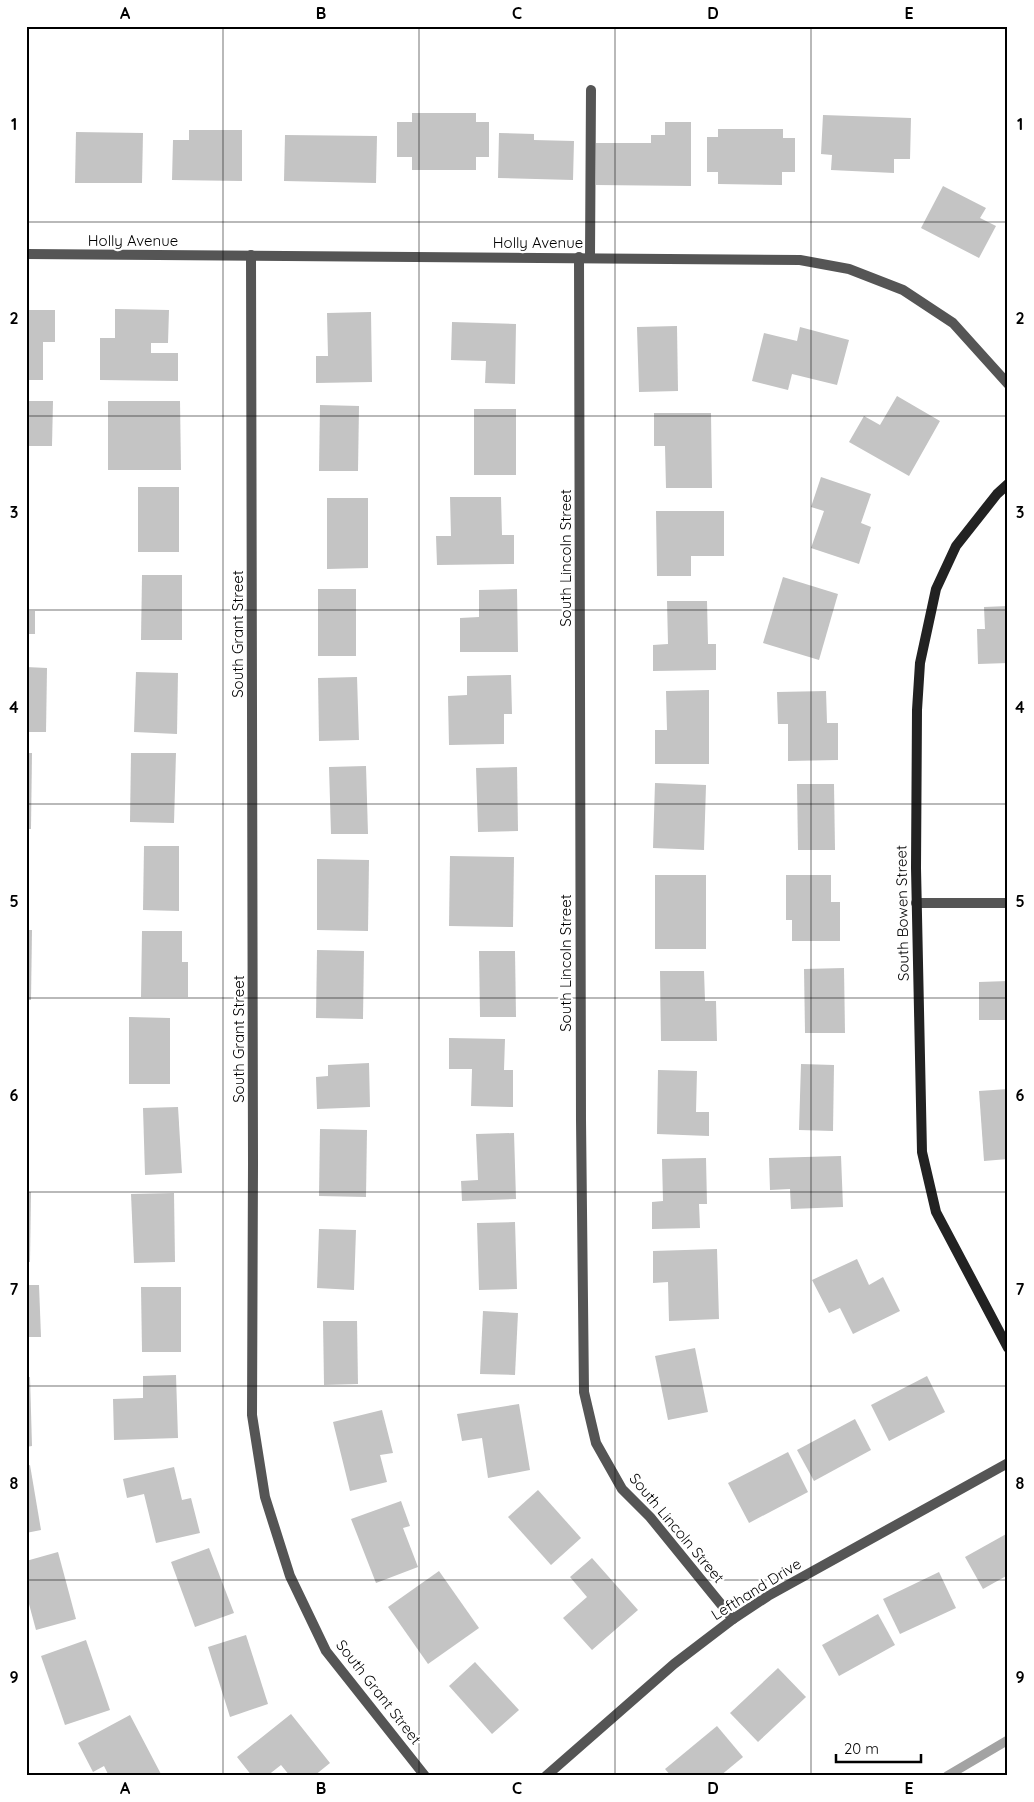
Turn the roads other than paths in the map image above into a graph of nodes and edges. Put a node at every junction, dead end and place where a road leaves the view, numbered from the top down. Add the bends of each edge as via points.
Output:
1 (591, 90) dead end
2 (26, 254) edge
3 (251, 255) junction
4 (579, 257) junction
5 (590, 257) junction
6 (1008, 384) edge
7 (1008, 484) edge
8 (916, 903) junction
9 (1008, 903) edge
10 (1008, 1348) edge
11 (1008, 1463) edge
12 (733, 1619) junction
13 (425, 1776) edge
14 (546, 1776) edge

1 - 5 street
2 - 3 street, Holly Avenue
3 - 4 street, Holly Avenue
3 - 13 street, South Grant Street via 252,1415 265,1497 290,1576 326,1651
4 - 5 street, Holly Avenue
4 - 12 street, South Lincoln Street via 580,1120 584,1392 596,1443 622,1489 650,1517
5 - 6 street, Holly Avenue via 800,260 849,268 903,290 953,323
7 - 8 street, South Bowen Street via 956,546 936,589 920,663 917,710
8 - 9 street
8 - 10 street, South Bowen Street via 922,1152 936,1212
11 - 12 street, Lefthand Drive via 768,1596
12 - 14 street, Lefthand Drive via 674,1664

